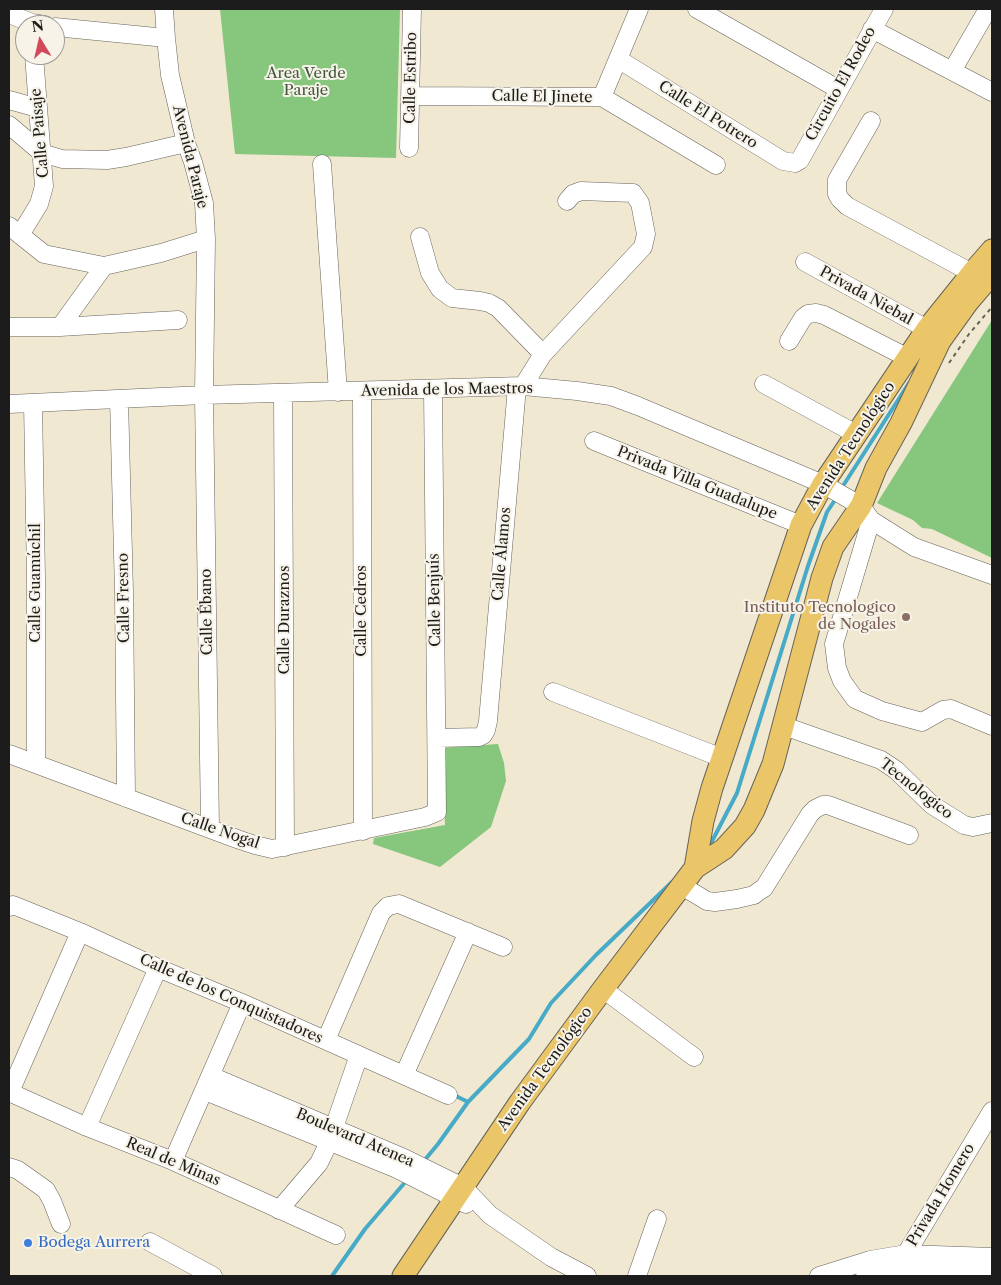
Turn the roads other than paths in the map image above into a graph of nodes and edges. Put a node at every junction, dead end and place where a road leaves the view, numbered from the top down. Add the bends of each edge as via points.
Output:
1 (164, 9) edge
2 (412, 9) edge
3 (639, 9) edge
4 (698, 9) edge
5 (988, 9) edge
6 (877, 15) edge
7 (65, 28) edge
8 (166, 38) junction
9 (618, 59) junction
10 (35, 65) edge
11 (952, 71) junction
12 (838, 89) junction
13 (992, 92) edge
14 (410, 96) junction
15 (602, 97) junction
16 (9, 100) edge
17 (38, 108) junction
18 (871, 121) dead end
19 (9, 125) edge
20 (186, 143) junction
21 (409, 148) dead end
22 (42, 153) junction
23 (800, 160) joint
24 (322, 164) dead end
25 (716, 164) dead end
26 (567, 201) dead end
27 (14, 230) edge
28 (420, 238) dead end
29 (206, 239) junction
30 (992, 250) edge
31 (805, 262) dead end
32 (104, 266) junction
33 (982, 273) edge
34 (178, 320) dead end
35 (60, 326) junction
36 (9, 327) edge
37 (927, 329) junction
38 (789, 341) dead end
39 (543, 354) junction
40 (908, 358) junction
41 (764, 384) dead end
42 (520, 387) junction
43 (434, 389) junction
44 (338, 392) junction
45 (362, 392) junction
46 (283, 394) junction
47 (204, 396) junction
48 (120, 399) junction
49 (33, 403) junction
50 (9, 404) edge
51 (856, 434) junction
52 (594, 441) dead end
53 (825, 486) junction
54 (862, 509) junction
55 (801, 525) junction
56 (992, 575) edge
57 (553, 692) dead end
58 (784, 726) junction
59 (992, 726) edge
60 (437, 738) junction
61 (9, 754) edge
62 (722, 758) junction
63 (36, 764) junction
64 (126, 798) junction
65 (437, 812) joint
66 (703, 820) junction
67 (992, 823) edge
68 (745, 826) junction
69 (210, 828) junction
70 (363, 830) junction
71 (909, 835) dead end
72 (285, 847) junction
73 (695, 868) junction
74 (682, 886) junction
75 (11, 906) edge
76 (80, 932) junction
77 (468, 932) junction
78 (503, 947) dead end
79 (158, 968) junction
80 (603, 989) junction
81 (242, 1003) junction
82 (326, 1040) junction
83 (359, 1055) junction
84 (694, 1057) dead end
85 (404, 1075) junction
86 (208, 1083) junction
87 (10, 1092) edge
88 (448, 1095) dead end
89 (992, 1111) edge
90 (87, 1127) junction
91 (332, 1135) junction
92 (173, 1161) junction
93 (9, 1167) edge
94 (459, 1193) junction
95 (279, 1210) junction
96 (657, 1220) dead end
97 (61, 1224) dead end
98 (336, 1235) dead end
99 (150, 1242) dead end
100 (904, 1262) junction
101 (981, 1268) edge
102 (870, 1272) edge
103 (213, 1276) edge
104 (403, 1276) edge
105 (586, 1276) edge
106 (636, 1276) edge
107 (820, 1276) edge

1 - 8 street, Avenida Paraje
2 - 14 street, Calle Estribo
3 - 9 street
4 - 12 street
5 - 11 street
6 - 11 street
6 - 12 street, Circuito El Rodeo
7 - 8 street
8 - 20 street, Avenida Paraje via 170,75
9 - 15 street
9 - 23 street, Calle El Potrero via 783,161 795,163
10 - 17 street, Calle Paisaje
11 - 13 street
12 - 23 street, Circuito El Rodeo
14 - 15 street, Calle El Jinete
14 - 21 street, Calle Estribo
15 - 25 street, Calle El Jinete
16 - 17 street
17 - 22 street, Calle Paisaje
18 - 33 street via 837,180 840,199 847,206
19 - 22 street
20 - 22 street via 107,160 62,159
20 - 29 street, Avenida Paraje via 204,203
22 - 27 street, Calle Paisaje via 42,196
24 - 44 street
26 - 39 street via 581,191 633,193 640,203 646,234 643,247
27 - 32 street via 44,254
28 - 39 street via 430,273 440,289 452,298 480,301 498,308
29 - 32 street
29 - 47 street, Avenida Paraje
30 - 33 main road, Avenida Tecnológico
31 - 37 street, Privada Niebal
32 - 35 street
33 - 37 main road, Avenida Tecnológico
33 - 54 main road, Avenida Tecnológico via 968,302 940,341 876,468
34 - 35 street
35 - 36 street
37 - 40 main road, Avenida Tecnológico
38 - 40 street via 808,314 824,315
39 - 42 street
40 - 51 main road, Avenida Tecnológico
41 - 51 street
42 - 43 street, Avenida de los Maestros
42 - 53 street, Avenida de los Maestros via 611,396
42 - 60 street, Calle Álamos via 486,730 479,737
43 - 45 street, Avenida de los Maestros
43 - 60 street, Calle Benjuís
44 - 45 street, Avenida de los Maestros
44 - 46 street, Avenida de los Maestros
45 - 70 street, Calle Cedros
46 - 47 street, Avenida de los Maestros
46 - 72 street, Calle Duraznos
47 - 48 street, Avenida de los Maestros
47 - 69 street, Calle Ébano
48 - 49 street, Avenida de los Maestros
48 - 64 street, Calle Fresno
49 - 50 street, Avenida de los Maestros
49 - 63 street, Calle Guamúchil
51 - 53 main road, Avenida Tecnológico
52 - 55 street, Privada Villa Guadalupe
53 - 54 street, Avenida de los Maestros
53 - 55 main road, Avenida Tecnológico
54 - 56 street via 914,547
54 - 58 main road, Avenida Tecnológico via 833,547 828,560
54 - 59 street via 834,644 842,681 855,699 882,711 922,722 943,710 951,710
55 - 62 main road, Avenida Tecnológico
57 - 62 street
58 - 67 street, Tecnologico via 881,760 932,805 964,825 973,827
58 - 68 main road, Avenida Tecnológico via 773,764
60 - 65 street, Calle Benjuís
61 - 63 street, Calle Nogal
62 - 66 main road, Avenida Tecnológico
63 - 64 street, Calle Nogal
64 - 69 street, Calle Nogal
65 - 70 street, Calle Nogal via 425,818
66 - 68 main road via 710,830 717,833
66 - 73 main road, Avenida Tecnológico
68 - 73 main road, Avenida Tecnológico via 724,849
69 - 72 street, Calle Nogal via 255,846
70 - 72 street, Calle Nogal
71 - 74 street via 824,805 810,814 764,888 754,895 724,902 707,901
73 - 74 main road, Avenida Tecnológico
74 - 80 main road, Avenida Tecnológico
75 - 76 street, Calle de los Conquistadores
76 - 79 street, Calle de los Conquistadores
76 - 87 street
77 - 78 street
77 - 82 street via 399,904 384,909
77 - 85 street
79 - 81 street, Calle de los Conquistadores
79 - 90 street
80 - 84 street
80 - 94 main road, Avenida Tecnológico via 520,1102
81 - 82 street, Calle de los Conquistadores
81 - 86 street
82 - 83 street, Calle de los Conquistadores
83 - 85 street, Calle de los Conquistadores
83 - 91 street
85 - 88 street, Calle de los Conquistadores
86 - 91 street, Boulevard Atenea
86 - 92 street
87 - 90 street, Real de Minas
89 - 100 street, Privada Homero
90 - 92 street, Real de Minas
91 - 94 street, Boulevard Atenea
91 - 95 street via 314,1170
92 - 95 street, Real de Minas
93 - 97 street via 46,1190
94 - 104 main road, Avenida Tecnológico
94 - 105 street, Boulevard Atenea via 552,1257
95 - 98 street, Real de Minas
96 - 106 street
99 - 103 street
100 - 101 street
100 - 102 street
102 - 107 street

